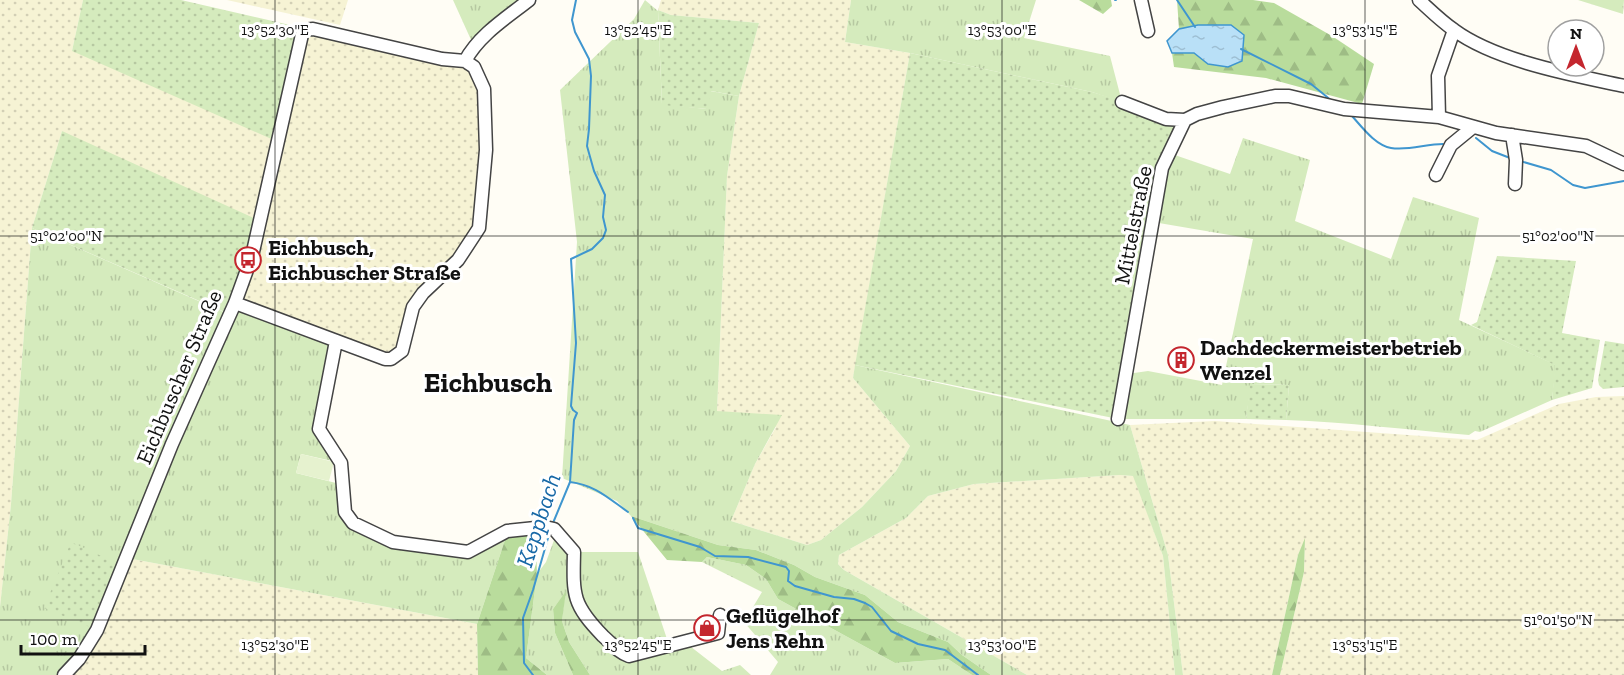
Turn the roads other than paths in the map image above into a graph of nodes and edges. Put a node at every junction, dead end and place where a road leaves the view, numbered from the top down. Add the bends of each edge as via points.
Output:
1 (529, 0) edge
2 (1141, 0) edge
3 (1419, 0) edge
4 (1454, 30) junction
5 (1148, 31) dead end
6 (465, 61) junction
7 (1624, 86) edge
8 (1122, 102) dead end
9 (1439, 117) junction
10 (1185, 120) junction
11 (1473, 127) junction
12 (1512, 135) junction
13 (1624, 164) edge
14 (1436, 175) dead end
15 (1515, 184) dead end
16 (235, 303) junction
17 (336, 341) junction
18 (1118, 419) dead end
19 (720, 615) dead end
20 (64, 675) edge

1 - 6 street via 487,33
2 - 5 street
3 - 4 street
4 - 7 street via 1480,45 1532,64
4 - 9 street via 1438,76
6 - 16 street, Eichbuscher Straße via 313,28 303,30 252,256
6 - 17 street via 474,67 484,89 486,150 479,228 458,260 423,292 413,307 402,351 385,359
8 - 10 street via 1166,120
9 - 10 street via 1344,109 1282,96 1223,107
9 - 11 street
10 - 18 street, Mittelstraße via 1162,168
11 - 12 street
11 - 14 street via 1451,145
12 - 13 street via 1586,146
12 - 15 street
16 - 17 street
16 - 20 street, Eichbuscher Straße via 172,444 97,630
17 - 19 street via 319,429 342,466 345,512 353,523 393,542 468,552 507,531 545,527 574,552 574,591 587,620 629,656 718,633

